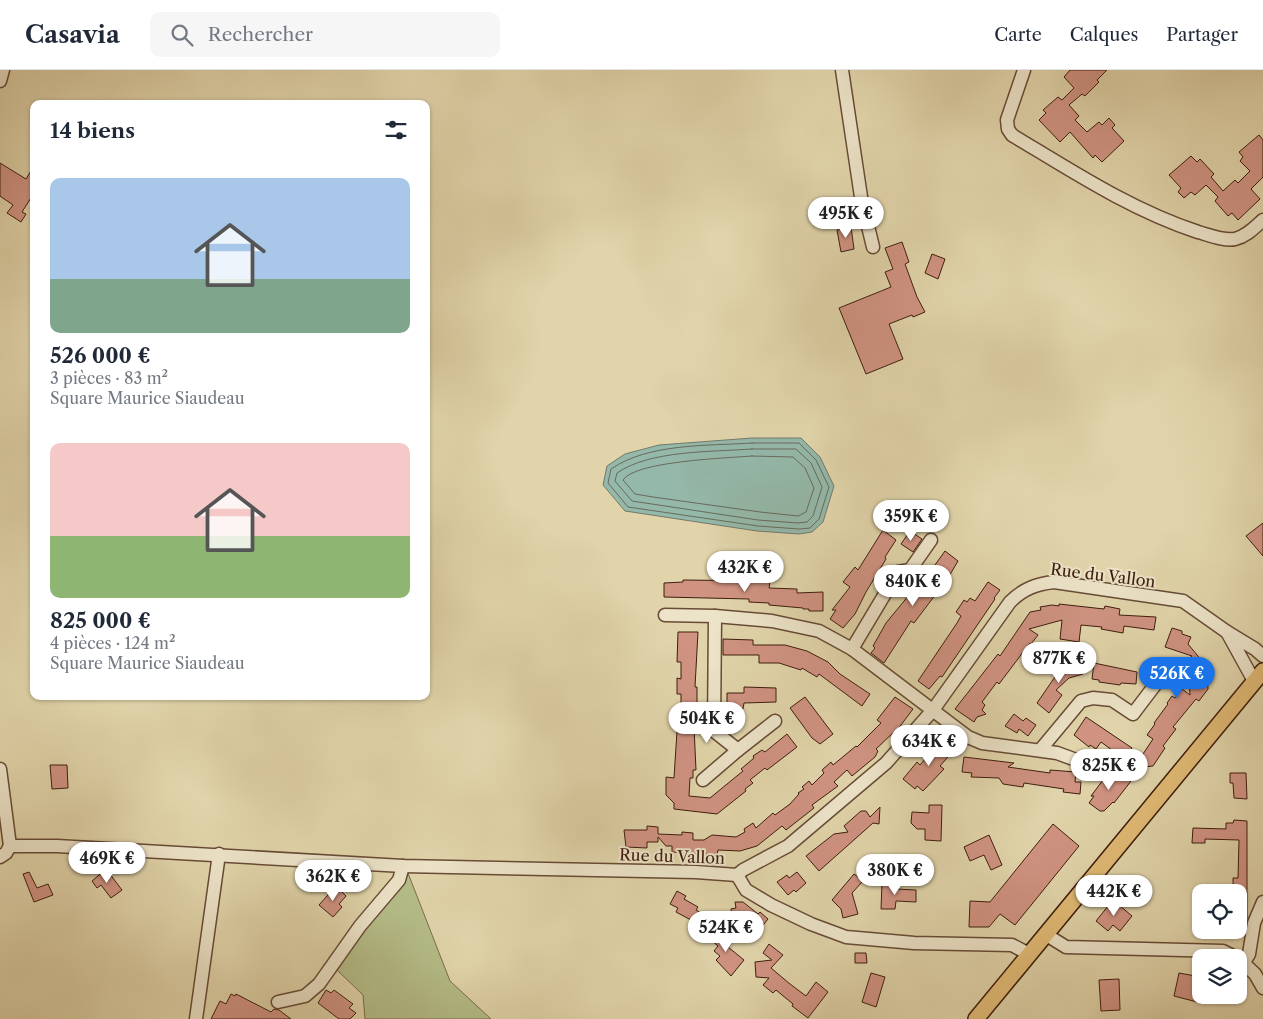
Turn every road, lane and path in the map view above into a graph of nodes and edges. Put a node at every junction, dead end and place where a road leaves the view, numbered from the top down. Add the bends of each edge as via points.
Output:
1 (3, 70) edge
2 (842, 70) edge
3 (1024, 70) edge
4 (0, 82) edge
5 (1263, 220) edge
6 (873, 246) dead end
7 (931, 540) dead end
8 (665, 615) dead end
9 (715, 616) junction
10 (1227, 632) junction
11 (852, 649) junction
12 (1263, 656) edge
13 (1258, 676) edge
14 (1156, 685) dead end
15 (933, 710) junction
16 (775, 721) dead end
17 (1042, 749) junction
18 (738, 750) junction
19 (1087, 764) dead end
20 (0, 769) edge
21 (703, 780) dead end
22 (10, 846) junction
23 (219, 854) junction
24 (0, 857) edge
25 (403, 866) junction
26 (737, 875) junction
27 (1263, 902) edge
28 (1045, 934) junction
29 (1192, 950) edge
30 (1029, 954) junction
31 (1247, 955) edge
32 (1247, 967) edge
33 (1263, 988) edge
34 (278, 1002) dead end
35 (196, 1019) edge
36 (976, 1019) edge

1 - 4 street
2 - 6 street via 861,197
3 - 5 street via 1007,120 1012,135 1108,193 1183,227 1213,237 1234,239 1251,231
7 - 11 street via 910,570 898,572
8 - 9 street
9 - 11 street via 772,621 818,631
9 - 18 street via 714,731
10 - 12 street, Rue du Vallon
10 - 13 street, Rue du Vallon
10 - 15 street, Rue du Vallon via 1183,601 1054,582 1038,584 1010,602
11 - 15 street
13 - 28 main road
14 - 17 street via 1133,714 1112,700 1093,698 1081,701
15 - 17 street via 968,737 982,743
15 - 26 street, Rue du Vallon via 886,763 841,802 788,846
16 - 18 street
17 - 19 street
18 - 21 street
20 - 22 street
22 - 23 street, Rue du Vallon
22 - 24 street
23 - 25 street, Rue du Vallon
23 - 35 street
25 - 26 street, Rue du Vallon
25 - 34 street via 399,880 360,926 319,984 305,996
26 - 30 street via 746,890 771,905 846,937 914,943 1012,945
27 - 31 street via 1254,923
28 - 29 street via 1066,947
28 - 30 main road
30 - 36 main road
32 - 33 street

